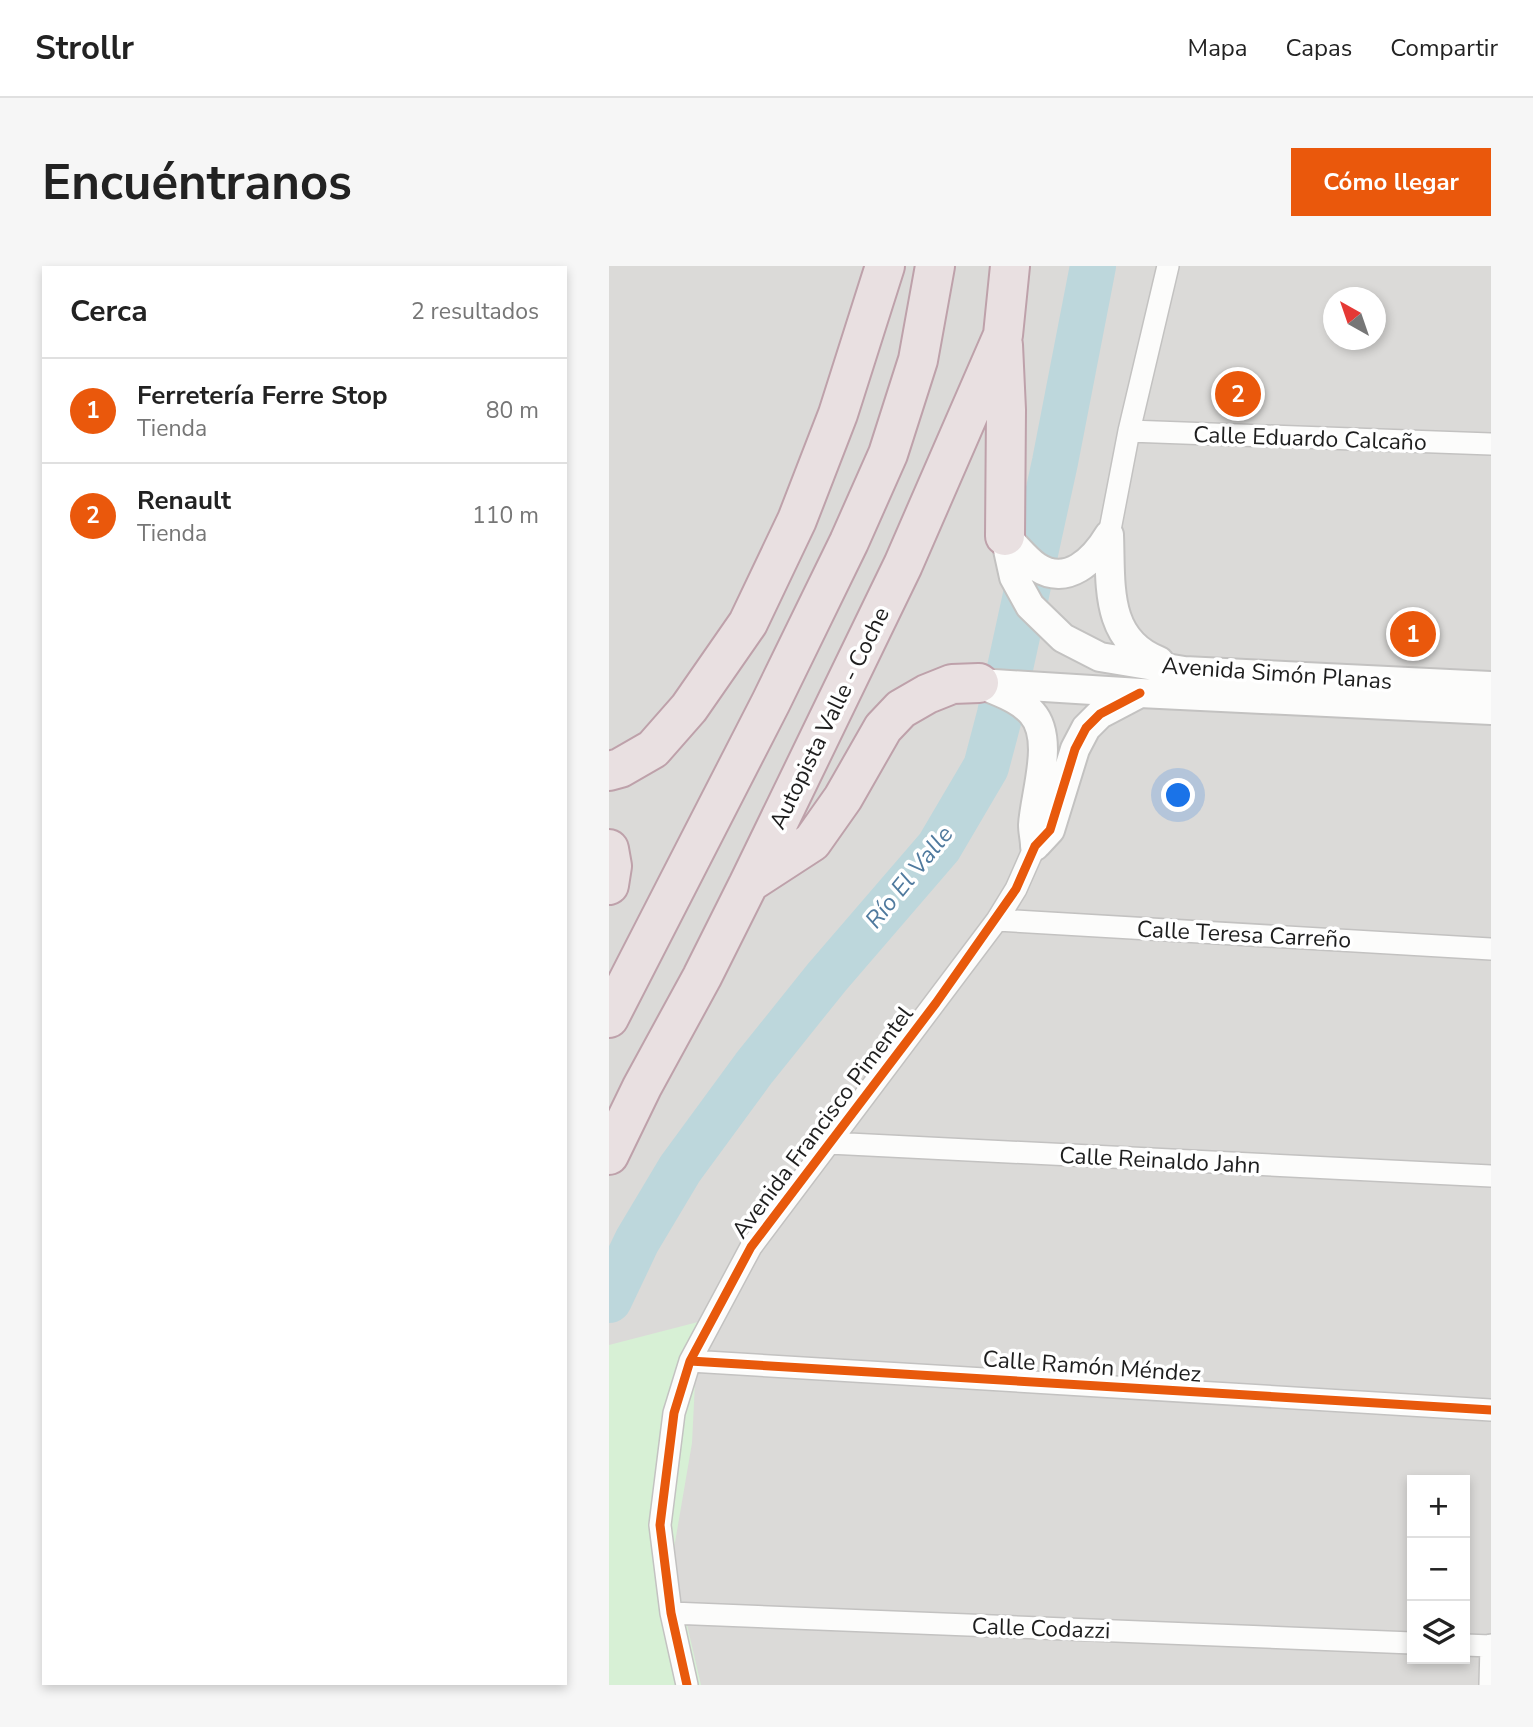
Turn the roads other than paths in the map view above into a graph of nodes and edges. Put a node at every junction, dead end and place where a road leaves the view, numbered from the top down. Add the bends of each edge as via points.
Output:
1 (885, 266) edge
2 (935, 266) edge
3 (1010, 266) edge
4 (1168, 266) edge
5 (1003, 335) junction
6 (1129, 431) junction
7 (1491, 444) edge
8 (1109, 535) junction
9 (1005, 536) junction
10 (1184, 671) junction
11 (979, 683) junction
12 (1491, 686) edge
13 (1140, 693) junction
14 (1491, 710) edge
15 (609, 771) edge
16 (1035, 846) junction
17 (609, 849) edge
18 (749, 883) junction
19 (609, 885) edge
20 (997, 920) junction
21 (1491, 948) edge
22 (609, 1018) edge
23 (829, 1143) junction
24 (609, 1156) edge
25 (1491, 1176) edge
26 (690, 1361) junction
27 (1491, 1410) edge
28 (671, 1613) junction
29 (1407, 1643) edge
30 (1470, 1645) edge
31 (1491, 1646) edge
32 (687, 1685) edge
33 (1490, 1685) edge

1 - 15 highway via 838,414 802,508 748,623 689,708 653,749
2 - 22 highway via 918,360 888,454 771,702
3 - 5 highway, Autopista Valle - Coche
4 - 6 street
5 - 9 highway
5 - 18 highway, Autopista Valle - Coche via 903,565
6 - 7 street, Calle Eduardo Calcaño
6 - 8 street
8 - 9 street via 1099,552 1074,572 1061,576 1038,568
8 - 10 street via 1115,617 1129,641 1150,657
9 - 10 street, Avenida Simón Planas via 1014,577 1030,606 1063,638 1100,657
10 - 12 street, Avenida Simón Planas
11 - 13 street, Avenida Simón Planas
11 - 16 street via 1020,703 1040,726
11 - 18 highway via 952,684 901,709 883,729 812,842
13 - 14 street, Avenida Simón Planas
13 - 16 street via 1100,714 1086,728 1050,830
16 - 20 street, Avenida Francisco Pimentel
17 - 19 highway
18 - 24 highway, Autopista Valle - Coche
20 - 21 street, Calle Teresa Carreño
20 - 23 street, Avenida Francisco Pimentel
23 - 25 street, Calle Reinaldo Jahn
23 - 26 street, Avenida Francisco Pimentel via 751,1247
26 - 27 street, Calle Ramón Méndez
26 - 28 street, Avenida Francisco Pimentel via 674,1413 660,1525
28 - 29 street, Calle Codazzi
28 - 32 street, Avenida Francisco Pimentel
30 - 31 street
31 - 33 street

